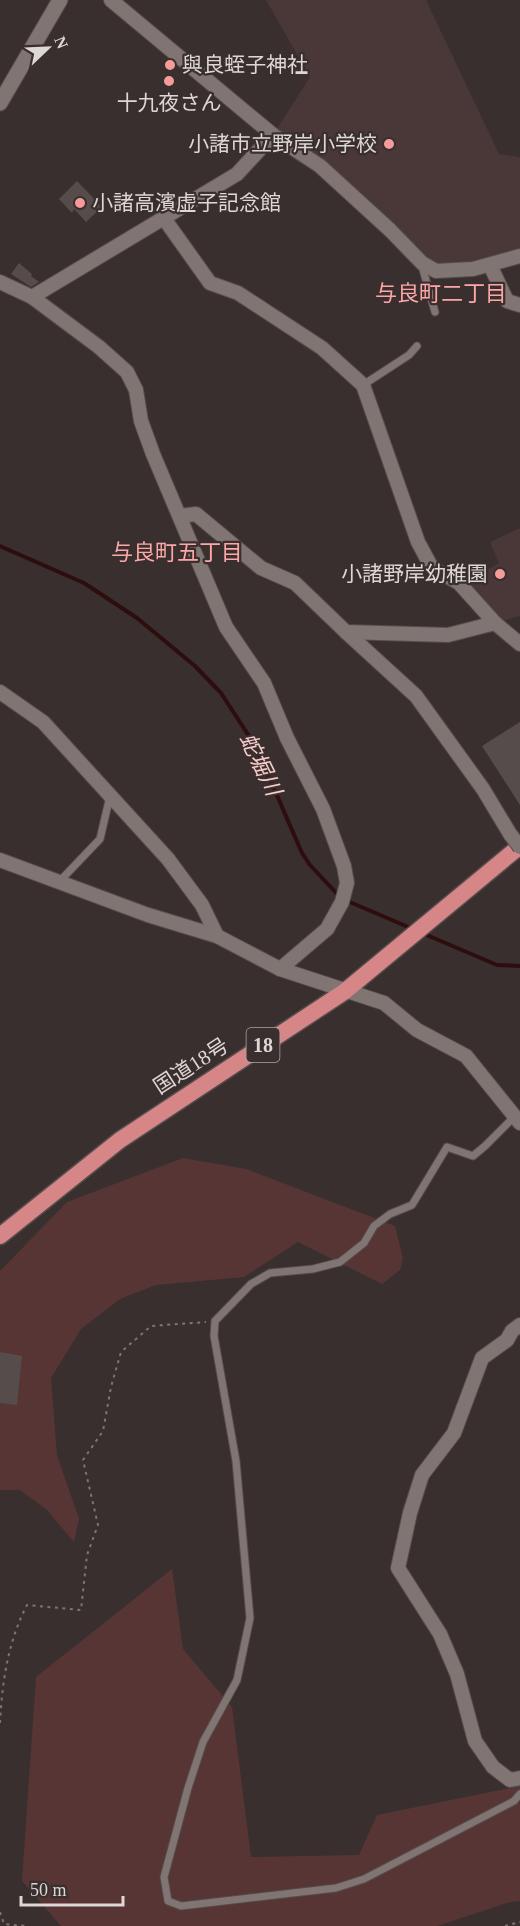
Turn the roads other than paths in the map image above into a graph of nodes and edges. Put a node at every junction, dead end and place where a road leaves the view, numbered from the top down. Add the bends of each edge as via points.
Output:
1 (60, 0) edge
2 (111, 0) edge
3 (0, 102) edge
4 (273, 135) junction
5 (163, 217) junction
6 (520, 256) edge
7 (422, 263) junction
8 (490, 265) junction
9 (0, 282) edge
10 (32, 297) junction
11 (520, 305) edge
12 (435, 312) dead end
13 (417, 346) dead end
14 (363, 385) junction
15 (180, 516) junction
16 (495, 623) junction
17 (346, 632) junction
18 (520, 644) edge
19 (0, 692) edge
20 (110, 795) junction
21 (517, 842) edge
22 (0, 860) edge
23 (58, 883) junction
24 (217, 936) junction
25 (280, 969) junction
26 (344, 992) junction
27 (517, 1120) edge
28 (0, 1236) edge
29 (520, 1325) edge
30 (520, 1778) edge
31 (520, 1794) edge

1 - 3 street
2 - 4 street
4 - 5 street via 237,174
4 - 7 street via 320,166
5 - 10 street
5 - 14 street via 210,283 238,293 322,348
6 - 8 street
7 - 8 street via 436,271
7 - 12 lane
8 - 11 street via 507,301
9 - 10 street
10 - 15 street via 127,372 136,390 141,421 153,454
13 - 14 lane
14 - 16 street via 418,542 432,568 459,583
15 - 17 street via 196,514 261,568 295,583
15 - 25 street via 226,627 264,683 323,809 344,866 347,883 342,903 327,928
16 - 17 street via 447,636
16 - 18 street
17 - 21 street via 417,696
19 - 20 street via 43,722
20 - 23 lane via 100,839
20 - 24 street via 168,858 202,905
21 - 26 highway, 国道18号 / 18
22 - 23 street
23 - 24 street
24 - 25 street
25 - 26 street
26 - 27 street via 384,1003 417,1030 466,1056
26 - 28 highway, 国道18号 / 18 via 120,1140
27 - 31 lane via 473,1156 447,1147 412,1205 374,1226 364,1243 340,1262 270,1273 250,1284 215,1321 214,1336 236,1461 250,1618 237,1680 203,1742 188,1788 164,1876 168,1901 181,1906 336,1888 364,1879 514,1801
29 - 30 street via 482,1358 454,1433 422,1475 398,1568 440,1634 457,1674 475,1741 493,1767 510,1780

